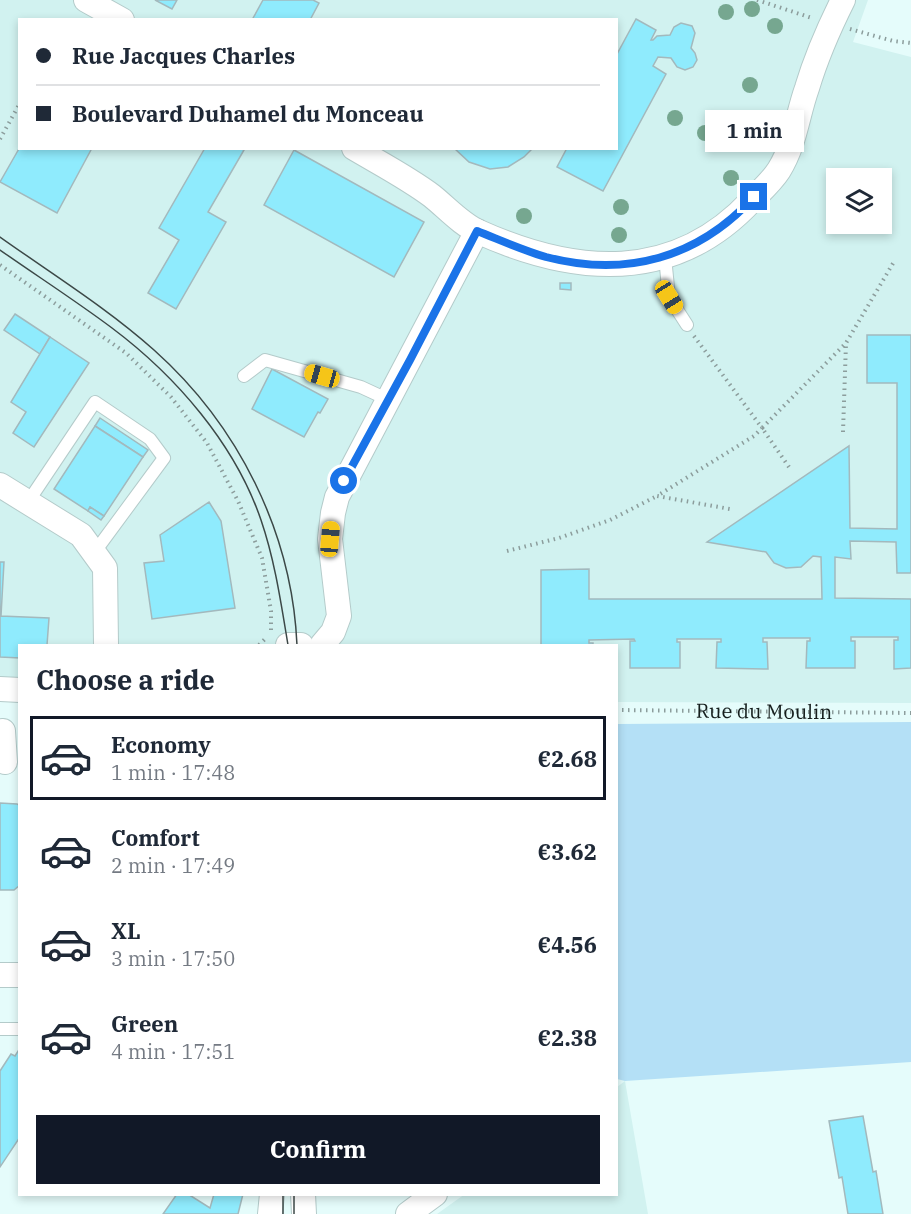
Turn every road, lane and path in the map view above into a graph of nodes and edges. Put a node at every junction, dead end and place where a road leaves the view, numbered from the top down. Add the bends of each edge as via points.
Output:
1 (86, 0) edge
2 (843, 0) edge
3 (118, 18) edge
4 (18, 108) edge
5 (0, 139) edge
6 (357, 150) edge
7 (477, 231) junction
8 (665, 257) junction
9 (895, 260) dead end
10 (0, 265) edge
11 (687, 326) joint
12 (846, 343) junction
13 (243, 376) dead end
14 (389, 400) junction
15 (762, 428) junction
16 (843, 432) dead end
17 (789, 467) dead end
18 (0, 485) edge
19 (657, 496) junction
20 (28, 502) junction
21 (730, 509) dead end
22 (507, 552) dead end
23 (94, 553) junction
24 (106, 644) edge
25 (260, 644) edge
26 (323, 644) edge
27 (0, 689) edge
28 (18, 690) edge
29 (618, 710) edge
30 (911, 713) edge
31 (8, 731) edge
32 (8, 769) edge
33 (0, 975) edge
34 (18, 975) edge
35 (0, 1029) edge
36 (18, 1029) edge
37 (272, 1196) edge
38 (303, 1196) edge
39 (432, 1196) edge
40 (270, 1214) edge
41 (304, 1214) edge
42 (408, 1214) edge

1 - 3 street
2 - 8 street via 806,89 791,148 778,172 725,224
4 - 5 path
6 - 7 street via 431,196
7 - 8 street via 544,256 579,264
7 - 14 street
8 - 11 lane via 669,297
9 - 12 path
10 - 25 path via 126,353 171,397 207,443 262,558 272,625 270,634
11 - 15 path
12 - 15 path
12 - 16 path
13 - 14 lane via 265,360 361,387
14 - 26 street via 344,481 333,513 330,539 339,616
15 - 17 path
15 - 19 path
18 - 20 street
19 - 21 path
19 - 22 path via 610,520
20 - 23 street via 81,536
20 - 23 lane via 95,402 150,439 164,458
23 - 24 street via 105,568
27 - 28 street
29 - 30 path, Rue du Moulin
31 - 32 street
33 - 34 street
35 - 36 lane
37 - 40 street
38 - 41 street
39 - 42 street

